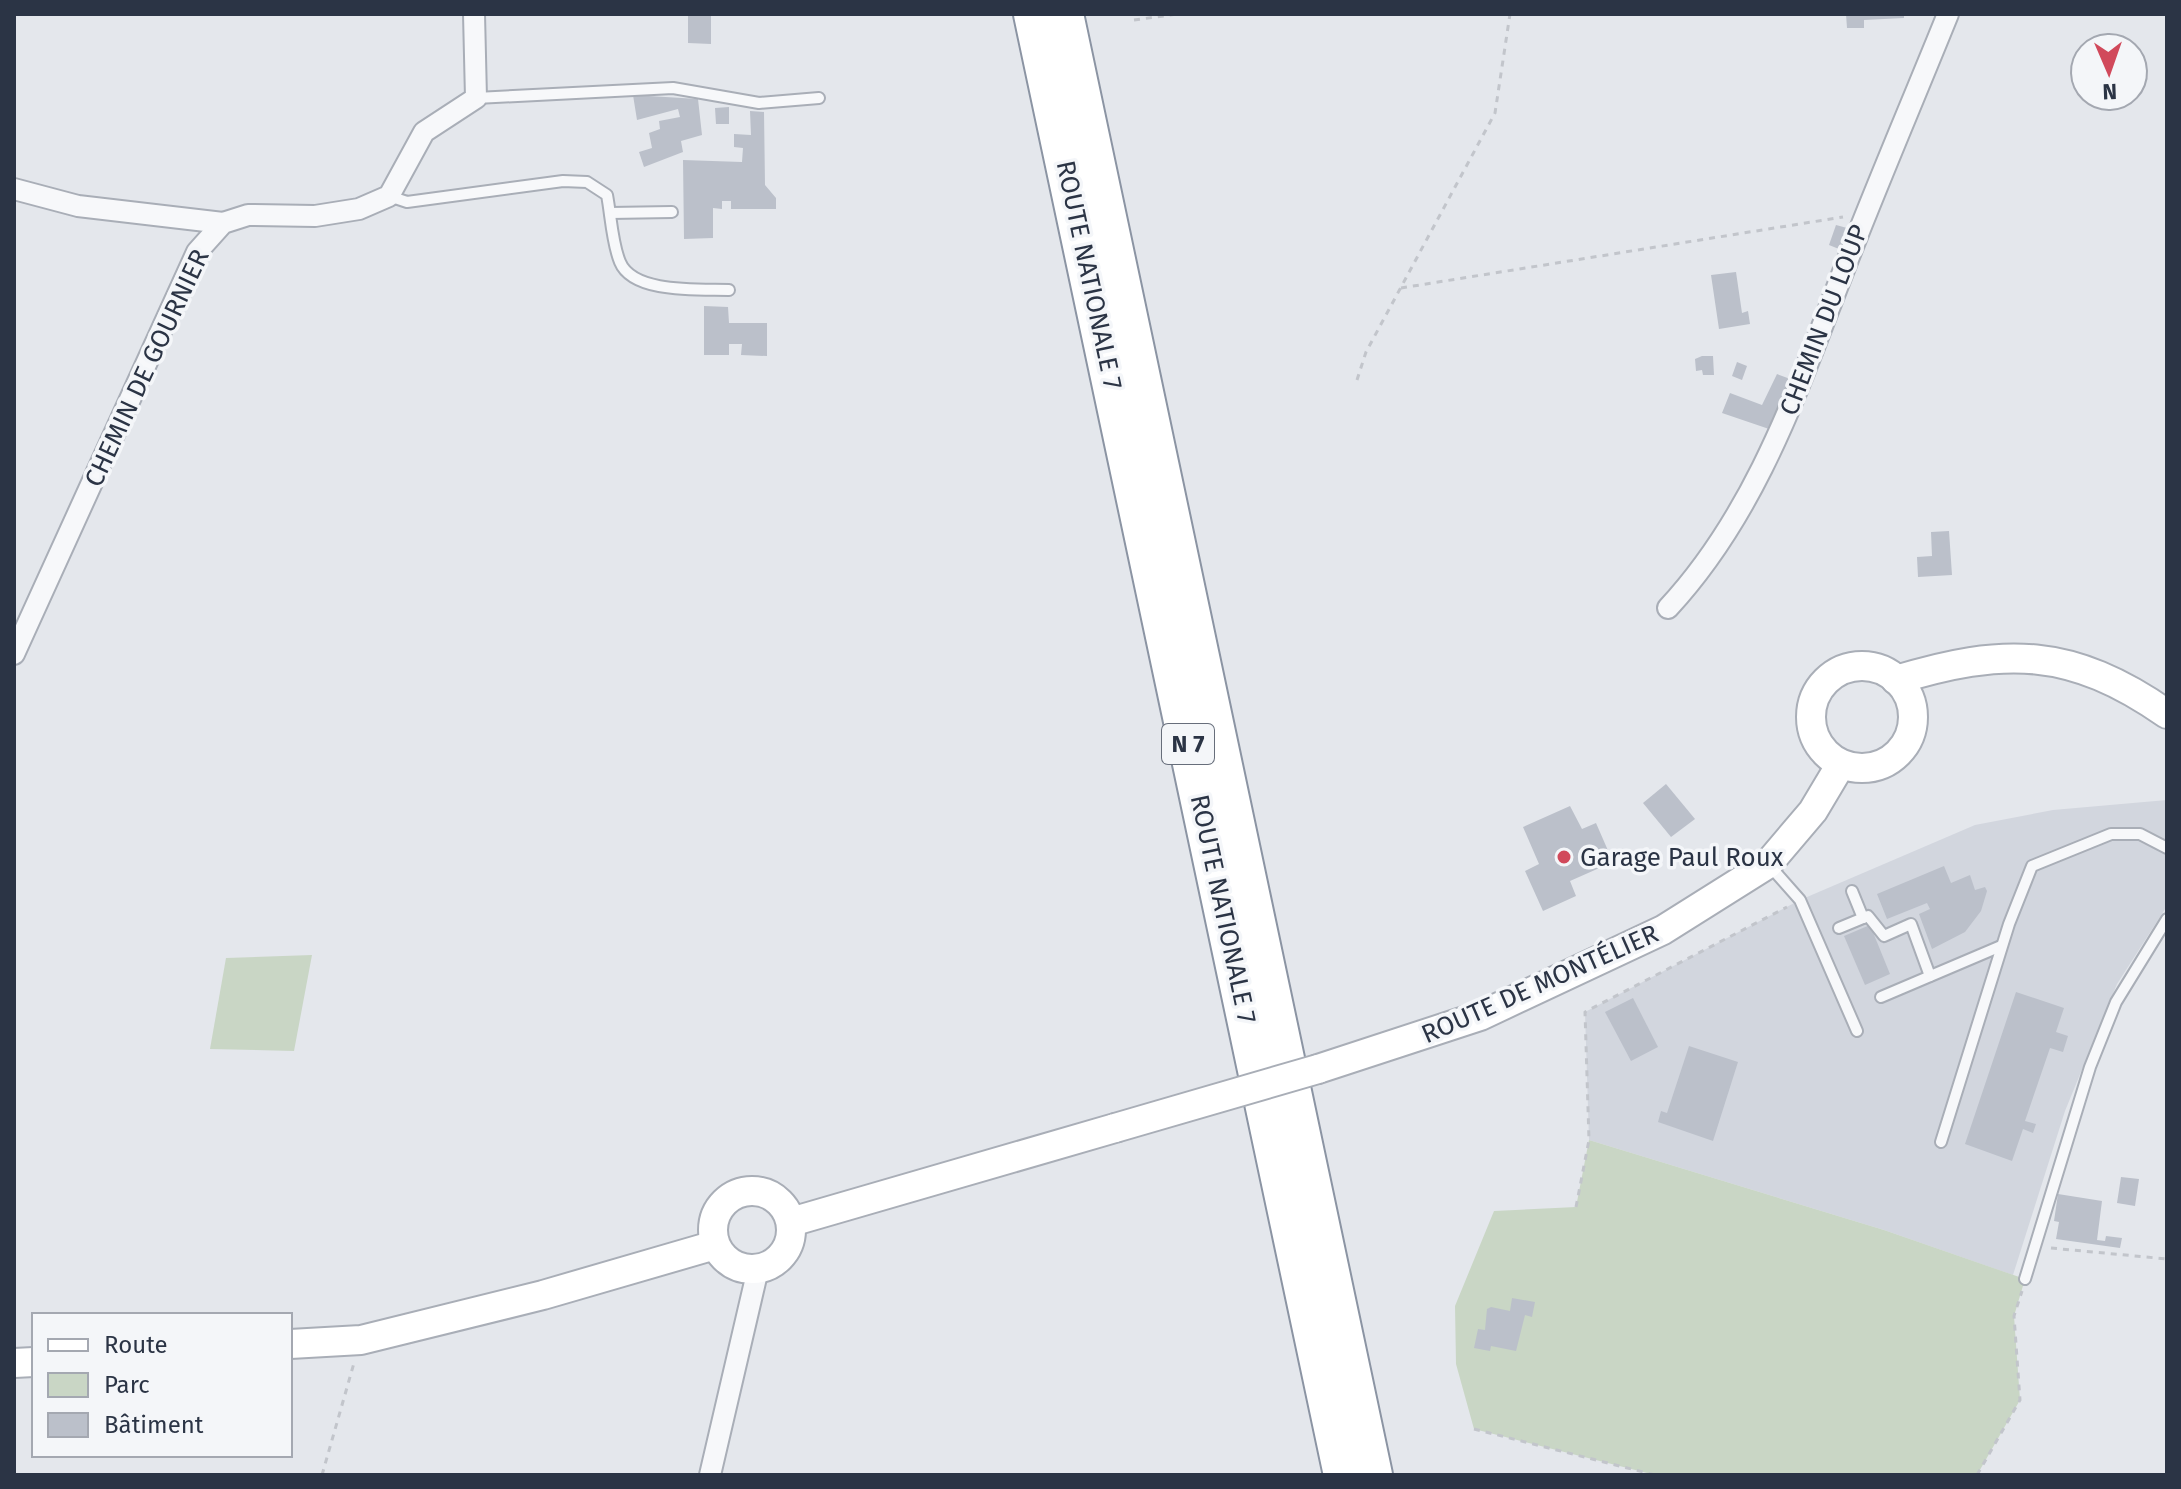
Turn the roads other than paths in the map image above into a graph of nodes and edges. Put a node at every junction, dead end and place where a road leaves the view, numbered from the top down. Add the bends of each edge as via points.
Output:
1 (474, 14) edge
2 (1033, 14) edge
3 (1064, 14) edge
4 (1948, 14) edge
5 (476, 98) junction
6 (819, 98) dead end
7 (14, 189) edge
8 (389, 196) junction
9 (672, 212) dead end
10 (610, 213) junction
11 (223, 223) junction
12 (729, 290) dead end
13 (1668, 608) dead end
14 (14, 654) edge
15 (1896, 680) junction
16 (2167, 714) edge
17 (1841, 764) junction
18 (2167, 848) edge
19 (1768, 864) junction
20 (1852, 891) dead end
21 (1863, 918) junction
22 (2167, 919) edge
23 (1839, 928) dead end
24 (2001, 946) junction
25 (1930, 976) junction
26 (1881, 997) dead end
27 (1857, 1031) dead end
28 (1941, 1142) dead end
29 (791, 1222) junction
30 (715, 1245) junction
31 (758, 1269) junction
32 (2025, 1279) road end
33 (292, 1344) edge
34 (710, 1475) edge
35 (1343, 1475) edge
36 (1373, 1475) edge

1 - 5 street
2 - 35 highway, ROUTE NATIONALE 7 / N 7
3 - 36 highway, ROUTE NATIONALE 7 / N 7
4 - 13 street, CHEMIN DU LOUP via 1782,428 1702,571
5 - 6 lane via 673,88 759,103
5 - 8 street via 424,132
7 - 11 street via 78,206
8 - 10 lane via 407,202 587,182 607,195
8 - 11 street, CHEMIN DE GOURNIER via 359,209 315,216 248,215
9 - 10 lane
10 - 12 lane via 620,264 636,281
11 - 14 street, CHEMIN DE GOURNIER via 197,252
15 - 16 main road via 1980,659 2059,661 2128,688
15 - 17 main road via 1911,701 1913,718 1902,749 1874,767
15 - 17 main road via 1875,668 1858,666 1834,675 1817,693 1811,709 1814,734 1827,755
17 - 19 main road, ROUTE DE MONTÉLIER via 1813,811
18 - 24 lane via 2140,834 2111,834 2032,866
19 - 27 lane via 1800,900
19 - 29 main road, ROUTE DE MONTÉLIER, bridge via 1663,930 1550,985 1419,1038
20 - 21 lane
21 - 23 lane
21 - 25 lane via 1875,919 1884,936 1911,924
22 - 32 lane via 2111,1015 2090,1067
24 - 25 lane
24 - 28 lane
25 - 26 lane
29 - 30 main road via 778,1200 767,1193 741,1192 719,1207 712,1232
29 - 31 main road via 788,1247
30 - 31 main road via 733,1264
30 - 33 main road via 361,1340
31 - 34 street

